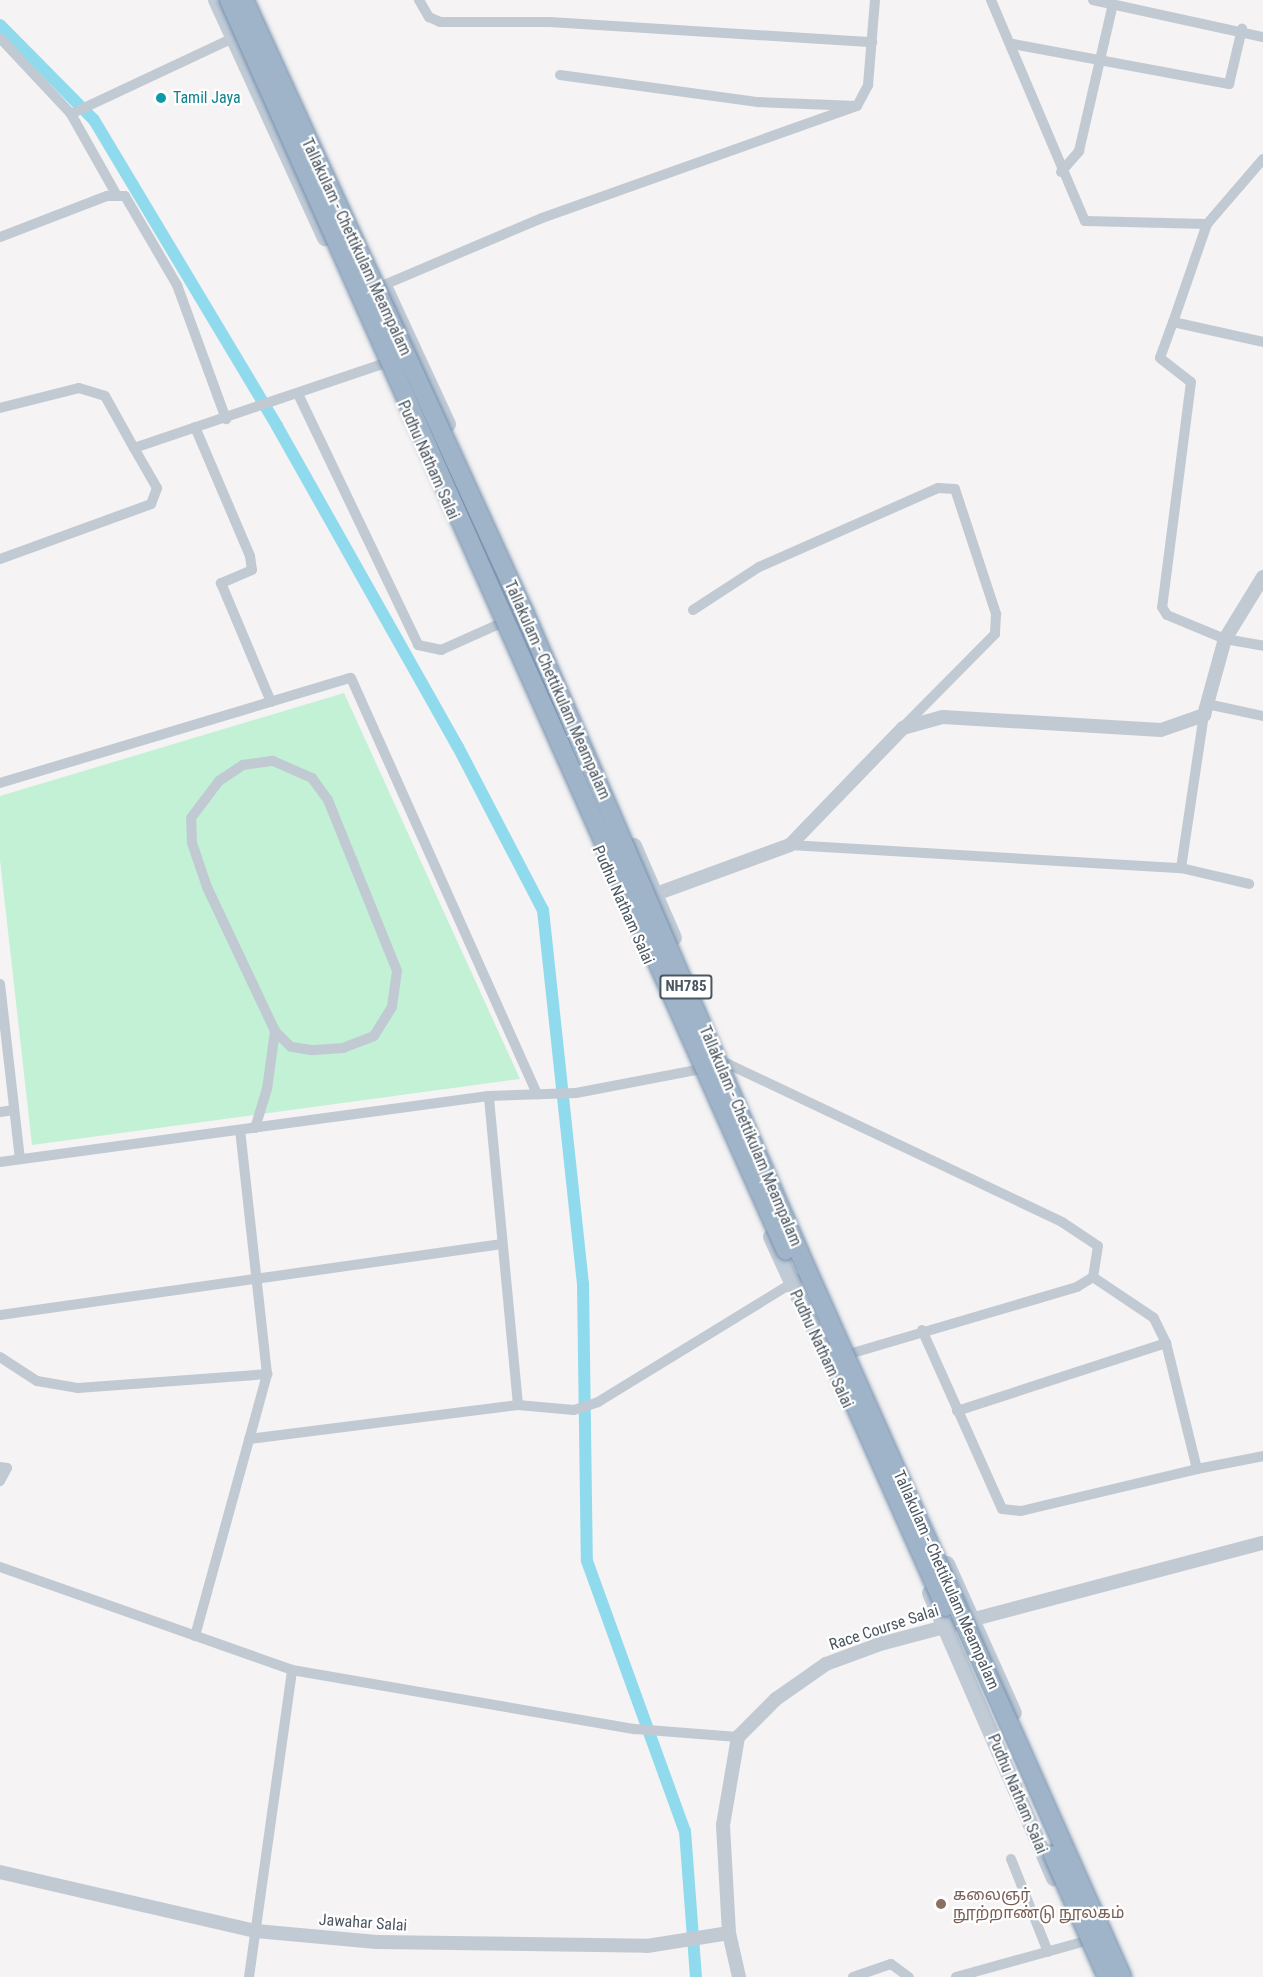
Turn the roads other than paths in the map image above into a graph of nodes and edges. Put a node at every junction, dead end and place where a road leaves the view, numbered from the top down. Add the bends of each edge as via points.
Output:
1 (216, 0) edge
2 (229, 0) edge
3 (244, 0) edge
4 (253, 0) edge
5 (419, 0) edge
6 (875, 0) edge
7 (991, 0) edge
8 (1093, 0) edge
9 (1113, 4) junction
10 (1242, 29) junction
11 (1263, 37) edge
12 (0, 38) edge
13 (233, 38) junction
14 (872, 42) junction
15 (1013, 44) junction
16 (1100, 60) junction
17 (560, 75) dead end
18 (856, 106) junction
19 (74, 112) junction
20 (1263, 159) edge
21 (1061, 172) junction
22 (116, 194) junction
23 (1208, 224) junction
24 (0, 237) edge
25 (384, 285) junction
26 (1173, 322) junction
27 (1263, 342) edge
28 (415, 352) junction
29 (383, 364) junction
30 (298, 394) junction
31 (0, 408) edge
32 (226, 419) junction
33 (195, 427) junction
34 (134, 448) junction
35 (0, 559) edge
36 (1263, 577) edge
37 (531, 610) junction
38 (693, 610) dead end
39 (500, 625) junction
40 (1225, 639) junction
41 (1263, 646) edge
42 (271, 702) junction
43 (1206, 709) junction
44 (1263, 716) edge
45 (903, 728) junction
46 (0, 783) edge
47 (790, 845) junction
48 (1181, 868) junction
49 (1249, 884) dead end
50 (656, 894) junction
51 (624, 907) junction
52 (0, 984) edge
53 (275, 1031) junction
54 (728, 1064) junction
55 (698, 1070) junction
56 (537, 1094) junction
57 (489, 1096) junction
58 (14, 1110) junction
59 (0, 1112) edge
60 (255, 1128) junction
61 (240, 1130) junction
62 (20, 1160) junction
63 (0, 1162) edge
64 (502, 1244) junction
65 (815, 1269) junction
66 (1093, 1277) junction
67 (790, 1281) junction
68 (257, 1282) junction
69 (0, 1315) edge
70 (922, 1330) junction
71 (1166, 1343) junction
72 (853, 1353) junction
73 (0, 1357) edge
74 (267, 1374) junction
75 (518, 1405) junction
76 (957, 1411) junction
77 (249, 1440) junction
78 (1263, 1456) edge
79 (0, 1467) edge
80 (1197, 1469) junction
81 (0, 1481) edge
82 (1263, 1543) edge
83 (0, 1568) edge
84 (974, 1617) junction
85 (944, 1625) junction
86 (195, 1636) junction
87 (292, 1670) junction
88 (738, 1737) junction
89 (1011, 1859) dead end
90 (0, 1872) edge
91 (256, 1931) junction
92 (729, 1932) junction
93 (1082, 1942) junction
94 (1048, 1952) junction
95 (249, 1977) edge
96 (740, 1977) edge
97 (853, 1977) edge
98 (909, 1977) edge
99 (956, 1977) edge
100 (1098, 1977) edge
101 (1107, 1977) edge
102 (1122, 1977) edge
103 (1130, 1977) edge

1 - 13 main road, Pudhu Natham Salai
2 - 101 highway, Tallakulam - Chettikulam Meampalam / NH785, bridge
3 - 102 highway, Tallakulam - Chettikulam Meampalam / NH785, bridge via 524,612 806,1268
4 - 25 main road, Pudhu Natham Salai
5 - 14 street via 429,17 440,22 550,22
6 - 14 street
7 - 15 street
8 - 9 street
9 - 10 street
9 - 16 street
10 - 11 street
10 - 16 street via 1229,84
12 - 19 street
13 - 19 street
13 - 29 main road, Pudhu Natham Salai
14 - 18 street via 868,85
15 - 16 street
15 - 21 street
16 - 21 street via 1079,152
17 - 18 street via 758,102
18 - 25 street via 542,218
19 - 22 street
20 - 23 street
21 - 23 street via 1078,212 1095,225 1175,219
22 - 24 street
22 - 32 street via 134,207 170,270
23 - 26 street
25 - 28 main road, Pudhu Natham Salai
26 - 27 street
26 - 40 street via 1160,358 1191,382 1162,607 1167,615
28 - 29 street
28 - 37 main road, Pudhu Natham Salai
29 - 30 street
29 - 39 main road, Pudhu Natham Salai
30 - 32 street
30 - 39 street via 408,635 428,651 441,650
31 - 34 street via 79,388 105,396
32 - 33 street
33 - 34 street
33 - 42 street via 250,556 252,570 220,583
34 - 35 street via 157,488 151,504
36 - 40 street
37 - 39 street
37 - 50 main road, Pudhu Natham Salai
38 - 45 street via 759,567 938,489 955,489 996,614 995,634
39 - 51 main road, Pudhu Natham Salai
40 - 41 street
40 - 43 street
42 - 46 street
42 - 56 street via 351,678
43 - 44 street
43 - 45 street via 1161,730 944,717
43 - 48 street
45 - 47 street
47 - 48 street
47 - 50 street
48 - 49 street
50 - 51 street
50 - 54 main road, Pudhu Natham Salai
51 - 55 main road, Pudhu Natham Salai
52 - 58 street
53 - 53 street via 291,1047 311,1050 343,1048 374,1036 392,1007 397,971 328,800 312,778 273,761 243,765 219,780 190,818 192,843 207,887
53 - 60 street via 267,1089
54 - 55 street
54 - 65 main road, Pudhu Natham Salai
54 - 66 street via 1094,1240 1100,1254
55 - 56 street via 576,1093
55 - 67 main road, Pudhu Natham Salai
56 - 57 street
57 - 60 street
57 - 64 street
58 - 59 street
58 - 62 street
60 - 61 street
61 - 62 street
61 - 68 street
62 - 63 street
64 - 68 street
64 - 75 street
65 - 67 street
65 - 72 main road, Pudhu Natham Salai
66 - 70 street via 1077,1287
66 - 71 street via 1147,1311
67 - 75 street via 597,1402 574,1410
67 - 85 main road, Pudhu Natham Salai
68 - 69 street
68 - 74 street
70 - 72 street
70 - 76 street
71 - 76 street
71 - 80 street
72 - 84 main road, Pudhu Natham Salai
73 - 74 street via 37,1381 78,1388
74 - 77 street
75 - 77 street
76 - 80 street via 997,1503 1011,1512
77 - 86 street
78 - 80 street
79 - 81 street via 7,1468
82 - 84 street, Race Course Salai
83 - 86 street
84 - 85 street, Race Course Salai
84 - 103 main road, Pudhu Natham Salai
85 - 88 street, Race Course Salai via 826,1664 776,1699
85 - 93 main road, Pudhu Natham Salai
86 - 87 street
87 - 88 street via 635,1729
87 - 91 street
88 - 92 street via 723,1825
89 - 94 street
90 - 91 street, Jawahar Salai
91 - 92 street, Jawahar Salai via 376,1942 647,1946
91 - 95 street
92 - 96 street
93 - 94 street
93 - 100 main road, Pudhu Natham Salai
94 - 99 street
97 - 98 street via 891,1964

